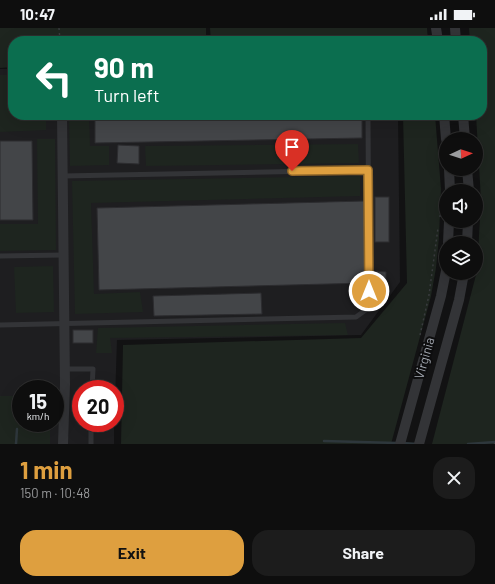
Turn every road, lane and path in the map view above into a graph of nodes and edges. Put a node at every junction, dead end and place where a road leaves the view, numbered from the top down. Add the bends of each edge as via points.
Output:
1 (62, 120) edge
2 (368, 120) edge
3 (444, 120) edge
4 (463, 120) edge
5 (443, 132) edge
6 (464, 132) edge
7 (368, 170) junction
8 (63, 176) junction
9 (438, 228) dead end
10 (64, 255) junction
11 (0, 256) edge
12 (444, 280) edge
13 (463, 280) edge
14 (64, 323) junction
15 (0, 326) edge
16 (418, 340) dead end
17 (64, 369) junction
18 (92, 380) edge
19 (91, 432) edge
20 (63, 444) edge
21 (91, 444) edge
22 (400, 444) edge
23 (419, 444) edge

1 - 8 street
2 - 7 lane
3 - 5 street
4 - 6 street
7 - 8 lane
7 - 14 lane via 369,291 367,309 356,317
8 - 10 street
9 - 16 path via 429,295
10 - 11 lane
10 - 14 street
12 - 22 street, Virginia
13 - 23 street, Virginia
14 - 15 lane
14 - 17 street
17 - 18 lane via 93,369
17 - 20 street
19 - 21 lane

